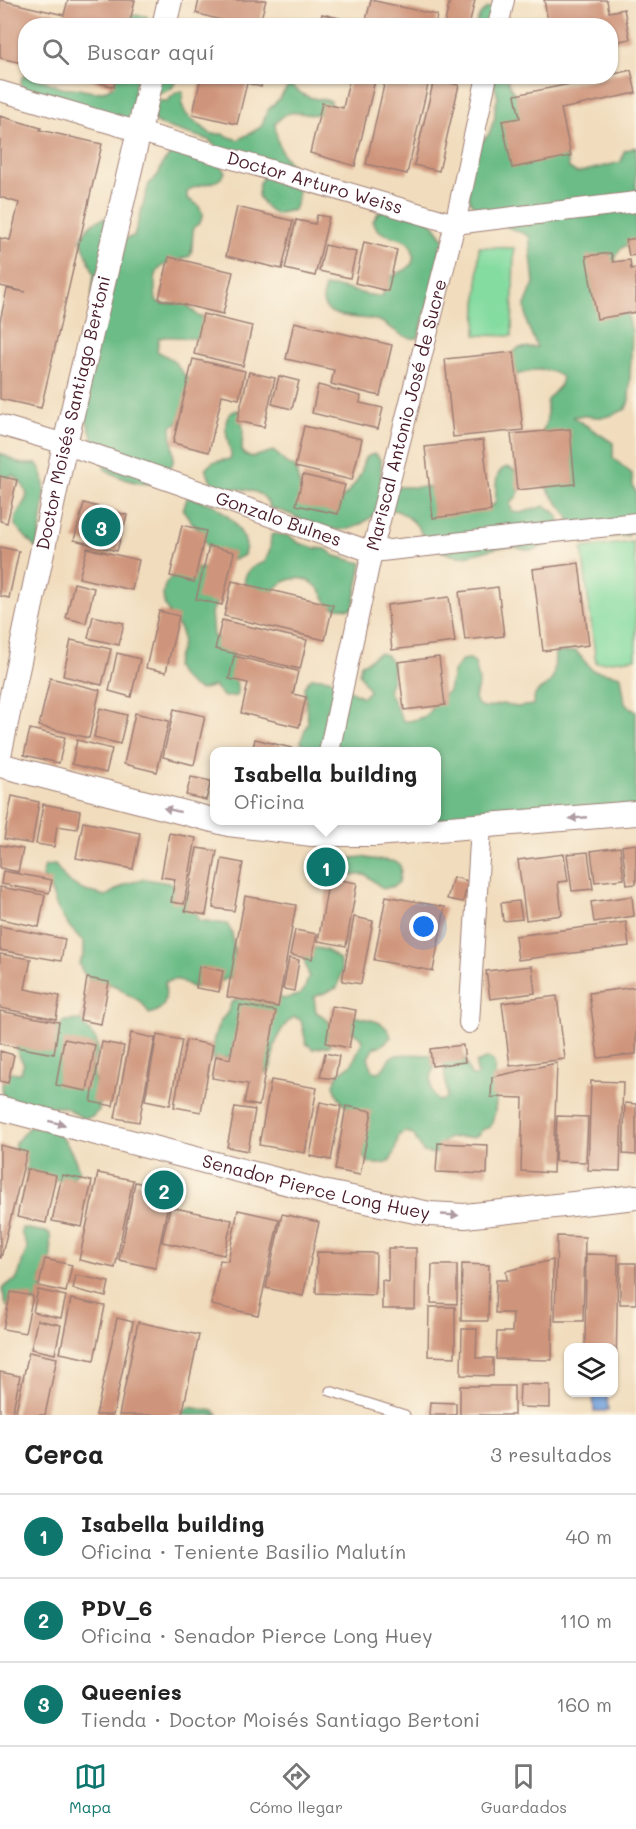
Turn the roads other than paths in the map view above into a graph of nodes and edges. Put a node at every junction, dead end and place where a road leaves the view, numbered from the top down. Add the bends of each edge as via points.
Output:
1 (170, 0) edge
2 (504, 0) edge
3 (166, 18) edge
4 (500, 18) edge
5 (150, 84) edge
6 (485, 84) edge
7 (0, 91) edge
8 (139, 131) junction
9 (636, 202) edge
10 (455, 224) junction
11 (0, 425) edge
12 (65, 444) junction
13 (636, 523) edge
14 (372, 552) junction
15 (330, 747) edge
16 (0, 751) edge
17 (0, 765) edge
18 (636, 813) edge
19 (210, 819) edge
20 (256, 825) edge
21 (481, 826) junction
22 (313, 827) edge
23 (469, 1023) dead end
24 (0, 1108) edge
25 (636, 1197) edge
26 (330, 1391) dead end
27 (405, 1415) edge

1 - 3 street
2 - 4 street
5 - 8 street, Doctor Moisés Santiago Bertoni
6 - 10 street, Mariscal Antonio José de Sucre
7 - 8 street, Doctor Arturo Weiss
8 - 10 street, Doctor Arturo Weiss
8 - 12 street, Doctor Moisés Santiago Bertoni
9 - 10 street, Doctor Arturo Weiss
10 - 14 street, Mariscal Antonio José de Sucre
11 - 12 street, Gonzalo Bulnes
12 - 14 street, Gonzalo Bulnes
12 - 16 street, Doctor Moisés Santiago Bertoni
13 - 14 street, Gonzalo Bulnes
14 - 15 street, Mariscal Antonio José de Sucre
19 -> 17 street
18 -> 21 street
22 -> 20 street
21 - 22 street via 376,834
21 - 23 street
24 -> 25 street, Senador Pierce Long Huey via 327,1193 430,1214 465,1216
26 - 27 lane

